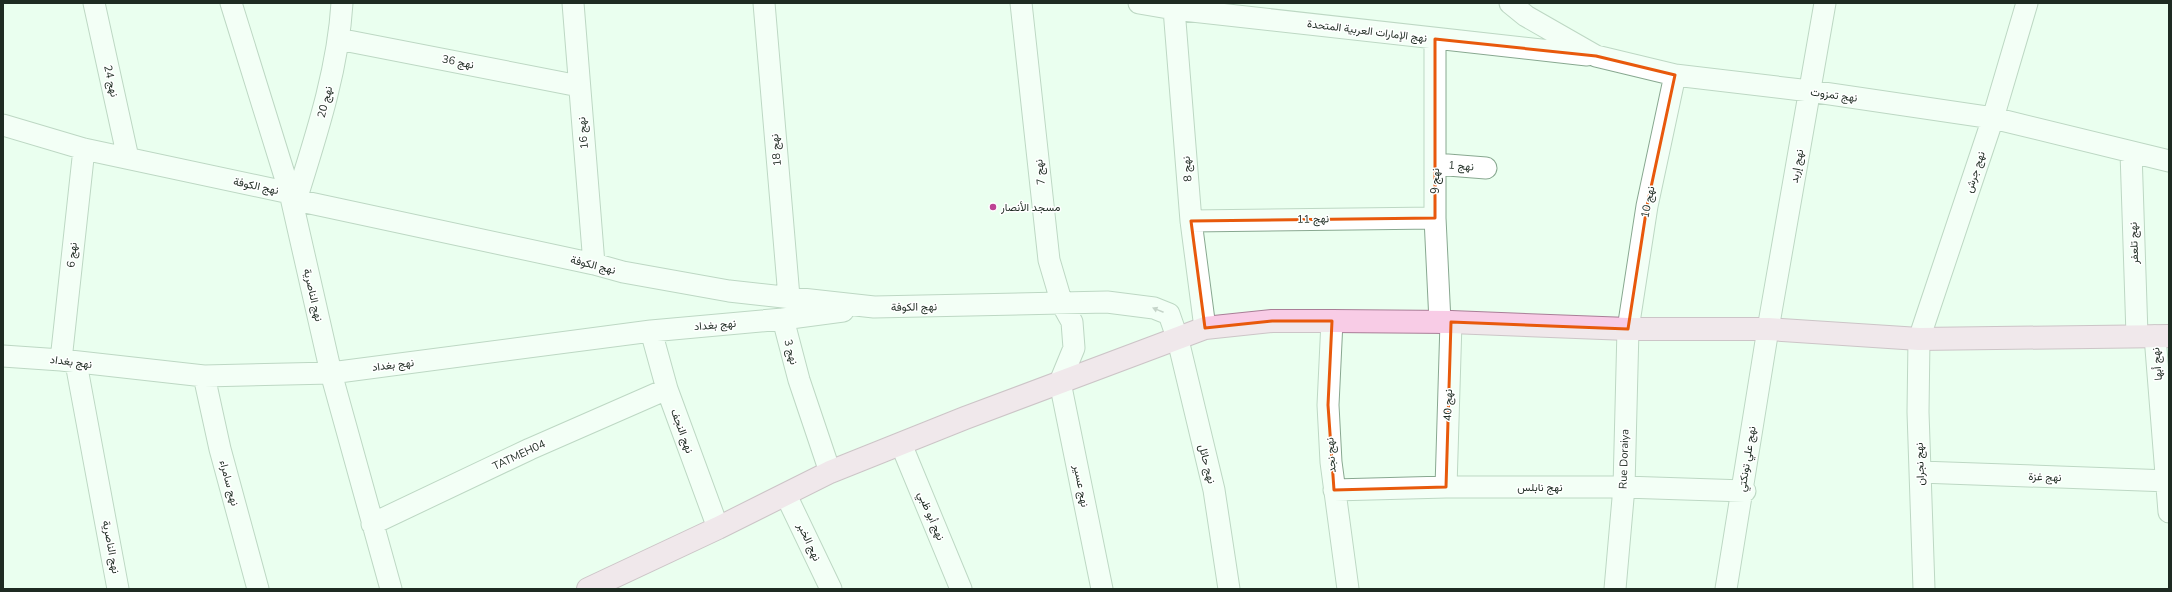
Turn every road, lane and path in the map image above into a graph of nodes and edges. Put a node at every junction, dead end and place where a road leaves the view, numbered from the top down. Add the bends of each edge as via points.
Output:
1 (94, 3) edge
2 (231, 3) edge
3 (342, 3) edge
4 (573, 3) edge
5 (764, 3) edge
6 (1021, 3) edge
7 (1139, 3) edge
8 (1510, 3) edge
9 (1825, 3) edge
10 (2026, 3) edge
11 (1174, 9) junction
12 (338, 39) junction
13 (1435, 39) junction
14 (1596, 56) junction
15 (1675, 75) junction
16 (579, 86) junction
17 (1810, 91) junction
18 (1992, 118) junction
19 (3, 126) edge
20 (84, 149) junction
21 (2131, 152) junction
22 (128, 158) junction
23 (2169, 161) edge
24 (1435, 164) junction
25 (1486, 168) dead end
26 (293, 196) junction
27 (1435, 218) junction
28 (1191, 221) junction
29 (594, 264) junction
30 (789, 297) junction
31 (1062, 304) junction
32 (874, 307) junction
33 (783, 319) junction
34 (1332, 321) junction
35 (1445, 322) junction
36 (1205, 328) junction
37 (1768, 329) junction
38 (1628, 330) junction
39 (651, 332) junction
40 (2154, 335) edge
41 (1919, 339) junction
42 (1178, 340) junction
43 (3, 356) edge
44 (68, 362) junction
45 (331, 373) junction
46 (204, 376) junction
47 (1060, 382) junction
48 (667, 390) junction
49 (901, 444) junction
50 (830, 472) junction
51 (1920, 472) junction
52 (2168, 481) edge
53 (1624, 486) junction
54 (1446, 487) junction
55 (1334, 490) junction
56 (1743, 491) junction
57 (786, 495) junction
58 (2169, 512) edge
59 (372, 524) junction
60 (718, 528) junction
61 (118, 589) edge
62 (258, 589) edge
63 (391, 589) edge
64 (588, 589) edge
65 (831, 589) edge
66 (961, 589) edge
67 (1102, 589) edge
68 (1229, 589) edge
69 (1348, 589) edge
70 (1615, 589) edge
71 (1726, 589) edge
72 (1924, 589) edge

1 - 22 street, نهج 24
2 - 26 street, نهج الناصرية
3 - 12 street, نهج 20
4 - 16 street, نهج 16
5 - 30 street, نهج 18
6 - 31 street, نهج 7 via 1049,260
7 - 11 street, نهج الإمارات العربية المتحدة
8 - 14 street, نهج تمزوت via 1526,16
9 - 17 street, نهج إربد
10 - 18 street, نهج جرش
11 - 13 street, نهج الإمارات العربية المتحدة
11 - 28 street, نهج 8
12 - 16 street, نهج 36
12 - 26 street, نهج 20 via 323,111
13 - 14 street, نهج الإمارات العربية المتحدة
13 - 24 street, نهج 9
14 - 15 street, نهج تمزوت
15 - 17 street, نهج تمزوت
15 - 38 street, نهج 10 via 1647,206
16 - 29 street, نهج 16
17 - 18 street, نهج تمزوت
17 - 37 street, نهج إربد
18 - 21 street, نهج تمزوت
18 - 41 street, نهج جرش
19 - 20 street, نهج الكوفة
20 - 22 street, نهج الكوفة
20 - 44 street, نهج 6
21 - 23 street, نهج تمزوت
21 - 40 street, نهج تلعفر
22 - 26 street, نهج الكوفة
24 - 25 street, نهج 1
24 - 27 street, نهج 9
26 - 29 street, نهج الكوفة
26 - 45 street, نهج الناصرية
27 - 28 street, نهج 11
27 - 35 street, نهج 9
28 - 36 street, نهج 8
29 - 30 street, نهج الكوفة via 623,272 729,291
30 - 32 street, نهج الكوفة
31 - 32 street, نهج الكوفة
42 -> 31 street, نهج الكوفة via 1169,314 1154,308 1107,302
31 - 47 street, نهج 7 via 1072,322 1074,348
32 - 33 street
33 - 39 street, نهج بغداد
33 - 50 street, نهج 3 via 799,380
34 - 35 main road
34 - 36 main road via 1272,321
34 - 55 street, نهج نجد via 1328,405
35 - 38 main road
35 - 54 street, نهج 40
36 - 42 main road
37 - 38 main road
37 - 41 main road
37 - 56 street, نهج علي تونكتي
38 - 53 street, Rue Doraiya
39 - 45 street, نهج بغداد
39 - 48 street, نهج النجف
40 - 41 main road
40 - 52 street, نهج أبها
41 - 51 street, نهج نجران
42 - 47 main road
42 - 68 street, نهج حائل via 1214,490
43 - 44 street, نهج بغداد
44 - 46 street, نهج بغداد
44 - 61 street, نهج الناصرية
45 - 46 street, نهج بغداد
45 - 59 street, نهج الناصرية
46 - 62 street, نهج سامراء via 220,449
47 - 49 main road
47 - 67 street, نهج عسير
48 - 59 street, TATMEH04 via 530,449
48 - 60 street, نهج النجف
49 - 50 main road
49 - 66 street, نهج أبو ظبي
50 - 57 main road
51 - 52 street, نهج غزة
51 - 72 street, نهج نجران
52 - 58 street, نهج أبها
53 - 54 street, نهج نابلس
53 - 56 street, نهج نابلس
53 - 70 street, Rue Doraiya
54 - 55 street, نهج نابلس
55 - 69 street, نهج نجد
56 - 71 street, نهج علي تونكتي
57 - 60 main road
57 - 65 street, نهج الخبر
59 - 63 street, نهج الناصرية
60 - 64 main road

